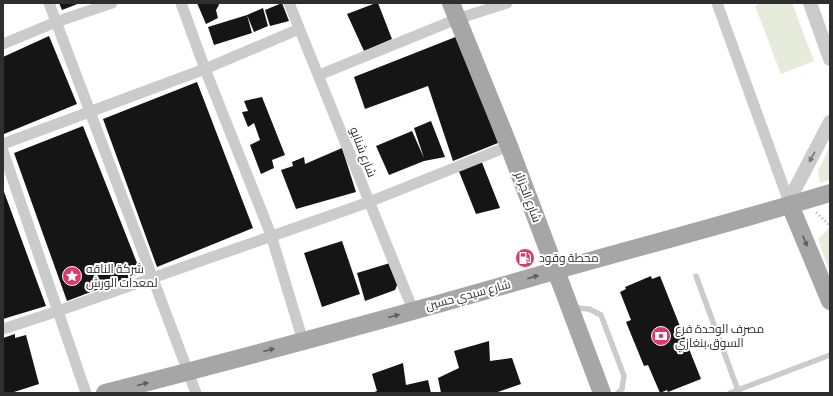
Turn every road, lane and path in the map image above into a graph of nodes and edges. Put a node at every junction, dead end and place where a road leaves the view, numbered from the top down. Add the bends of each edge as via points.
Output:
1 (48, 3) edge
2 (112, 3) edge
3 (181, 3) edge
4 (289, 3) edge
5 (507, 3) edge
6 (716, 3) edge
7 (810, 3) edge
8 (454, 11) edge
9 (56, 22) junction
10 (299, 29) junction
11 (3, 44) edge
12 (830, 60) edge
13 (205, 69) junction
14 (319, 75) junction
15 (89, 111) junction
16 (830, 122) edge
17 (3, 144) edge
18 (509, 146) junction
19 (3, 151) edge
20 (6, 172) edge
21 (830, 193) edge
22 (369, 202) junction
23 (790, 205) junction
24 (271, 235) junction
25 (555, 270) junction
26 (696, 276) dead end
27 (152, 278) junction
28 (830, 300) edge
29 (570, 308) junction
30 (413, 310) junction
31 (58, 311) junction
32 (3, 329) edge
33 (303, 341) junction
34 (830, 355) edge
35 (189, 372) junction
36 (739, 392) edge
37 (86, 393) edge
38 (105, 393) edge
39 (196, 393) edge
40 (602, 393) edge
41 (618, 393) edge
42 (730, 393) edge

1 - 9 street
2 - 9 street
3 - 13 street
4 - 10 street, شارع شنابو
5 - 8 street
6 - 23 street
7 - 12 street
8 - 14 street
8 - 18 main road, شارع الجزائر
9 - 11 street
9 - 15 street
10 - 13 street
10 - 14 street, شارع شنابو
13 - 15 street
13 - 24 street
14 - 22 street, شارع شنابو
15 - 17 street
15 - 27 street
16 -> 23 street via 794,191
18 - 22 street
18 - 25 main road, شارع الجزائر
19 - 20 street
20 - 31 street
21 - 23 main road, شارع سيدي حسين
22 - 24 street
22 - 30 street, شارع شنابو
23 - 25 main road, شارع سيدي حسين
23 -> 28 main road
24 - 27 street
24 - 33 street
25 - 29 main road, شارع الجزائر
30 -> 25 main road, شارع سيدي حسين
26 - 36 lane
27 - 31 street
27 - 35 street
29 - 40 main road, شارع الجزائر
29 - 41 lane via 589,309 601,315 624,376 622,389
33 -> 30 main road, شارع سيدي حسين
31 - 32 street
31 - 37 street
35 -> 33 main road, شارع سيدي حسين
34 - 36 lane
38 -> 35 main road, شارع سيدي حسين
35 - 39 street
36 - 42 lane

